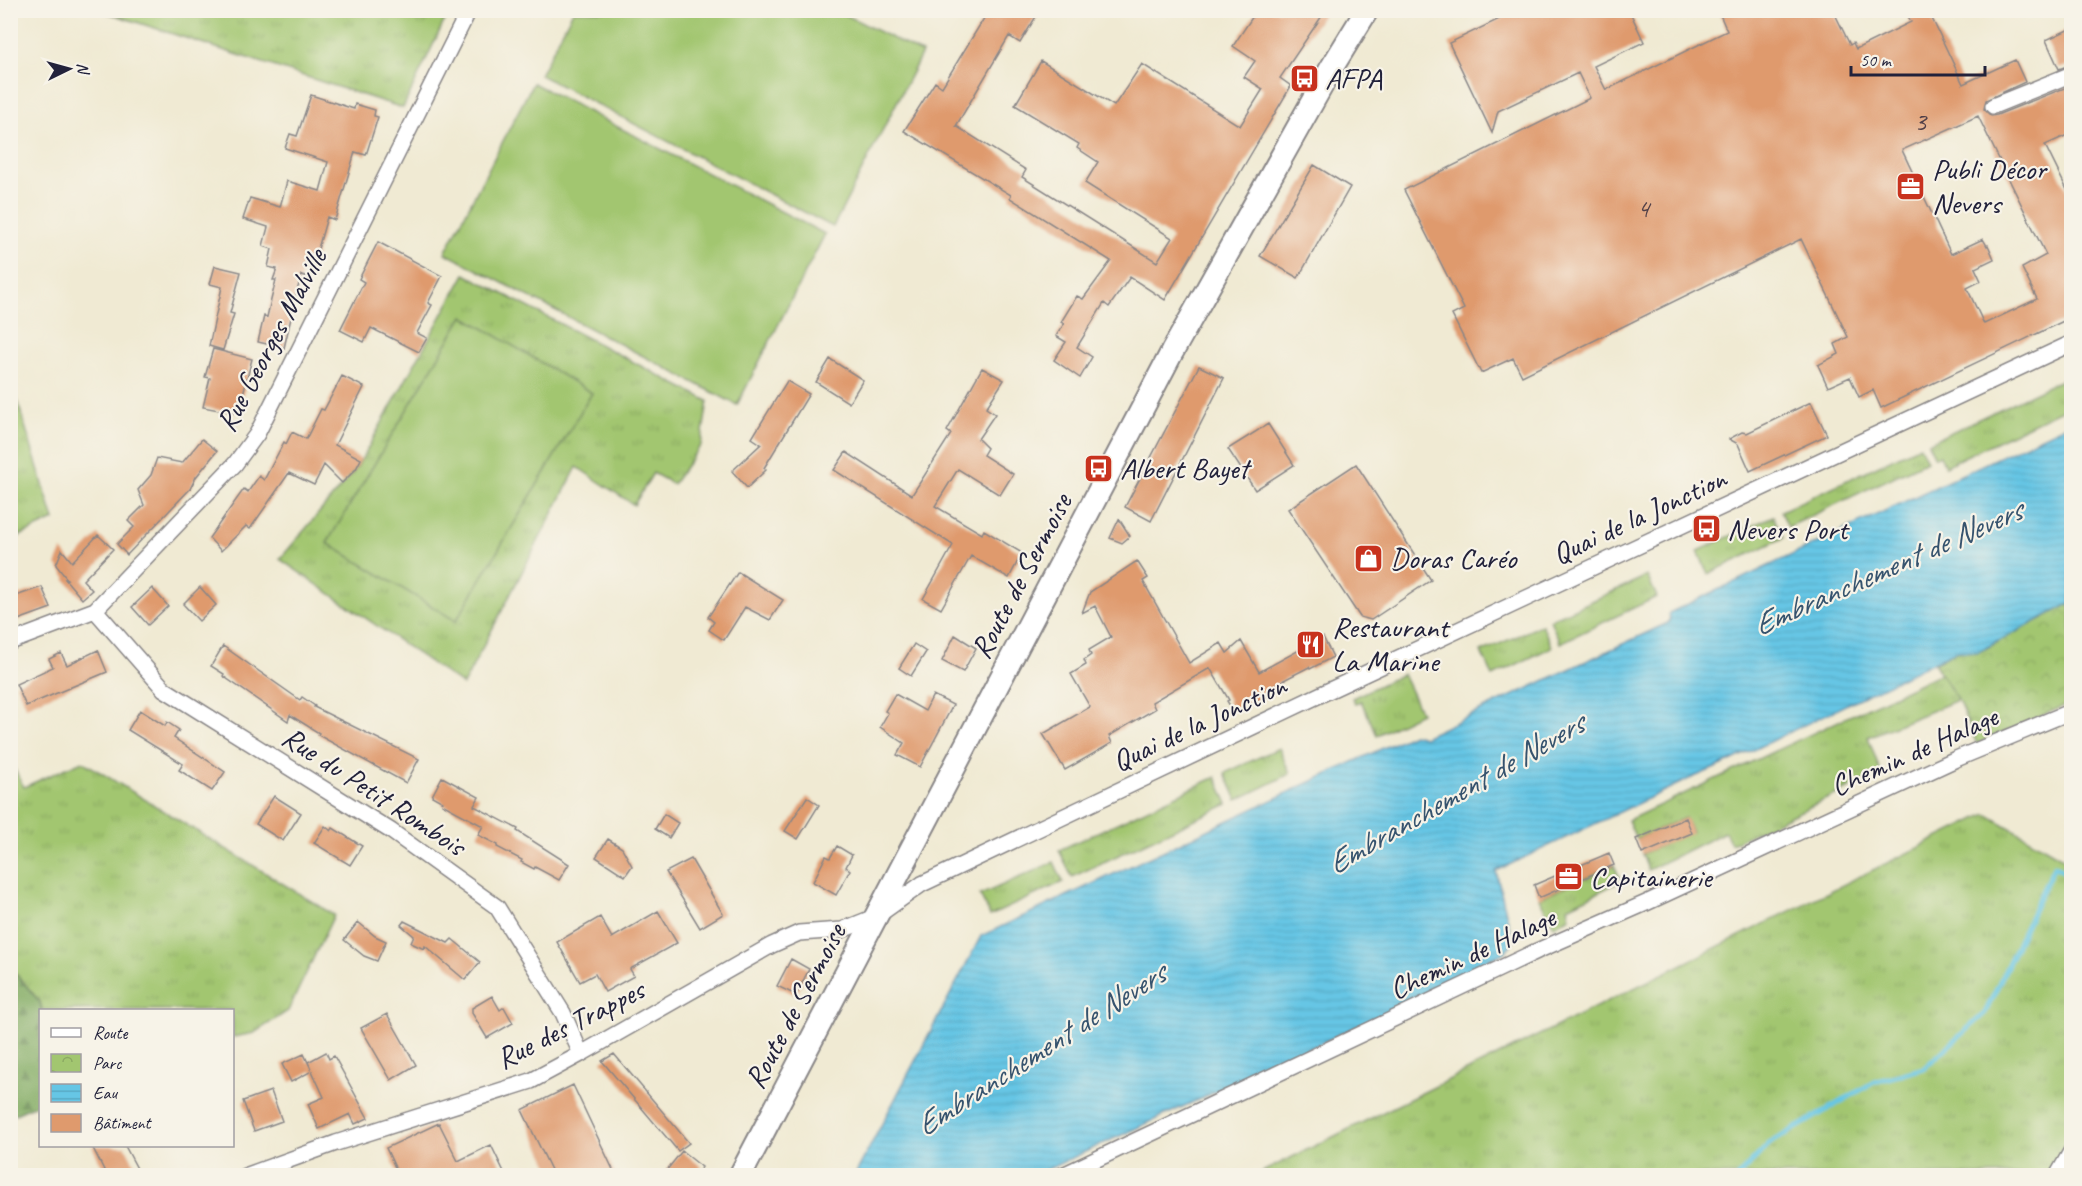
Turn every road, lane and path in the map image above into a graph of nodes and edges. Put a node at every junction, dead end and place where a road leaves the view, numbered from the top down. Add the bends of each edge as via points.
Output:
1 (469, 10) edge
2 (1367, 10) edge
3 (2072, 74) edge
4 (1993, 106) dead end
5 (2072, 343) edge
6 (95, 610) junction
7 (10, 642) edge
8 (2072, 711) edge
9 (877, 916) junction
10 (581, 1054) junction
11 (2072, 1150) edge
12 (245, 1176) edge
13 (740, 1176) edge
14 (1061, 1176) edge
15 (2057, 1176) edge

1 - 6 street, Rue Georges Malville via 256,434 235,464
2 - 9 main road, Route de Sermoise via 1172,352
3 - 4 street
5 - 9 street, Quai de la Jonction via 930,880
6 - 7 street, Rue Georges Malville
6 - 10 street, Rue du Petit Rombois via 165,689 391,831 497,907 563,1013
8 - 14 street, Chemin de Halage via 1956,759 1537,951
9 - 10 street, Rue des Trappes via 842,930 799,933 772,945
9 - 13 main road, Route de Sermoise
10 - 12 street, Rue des Trappes via 531,1081
11 - 15 street

